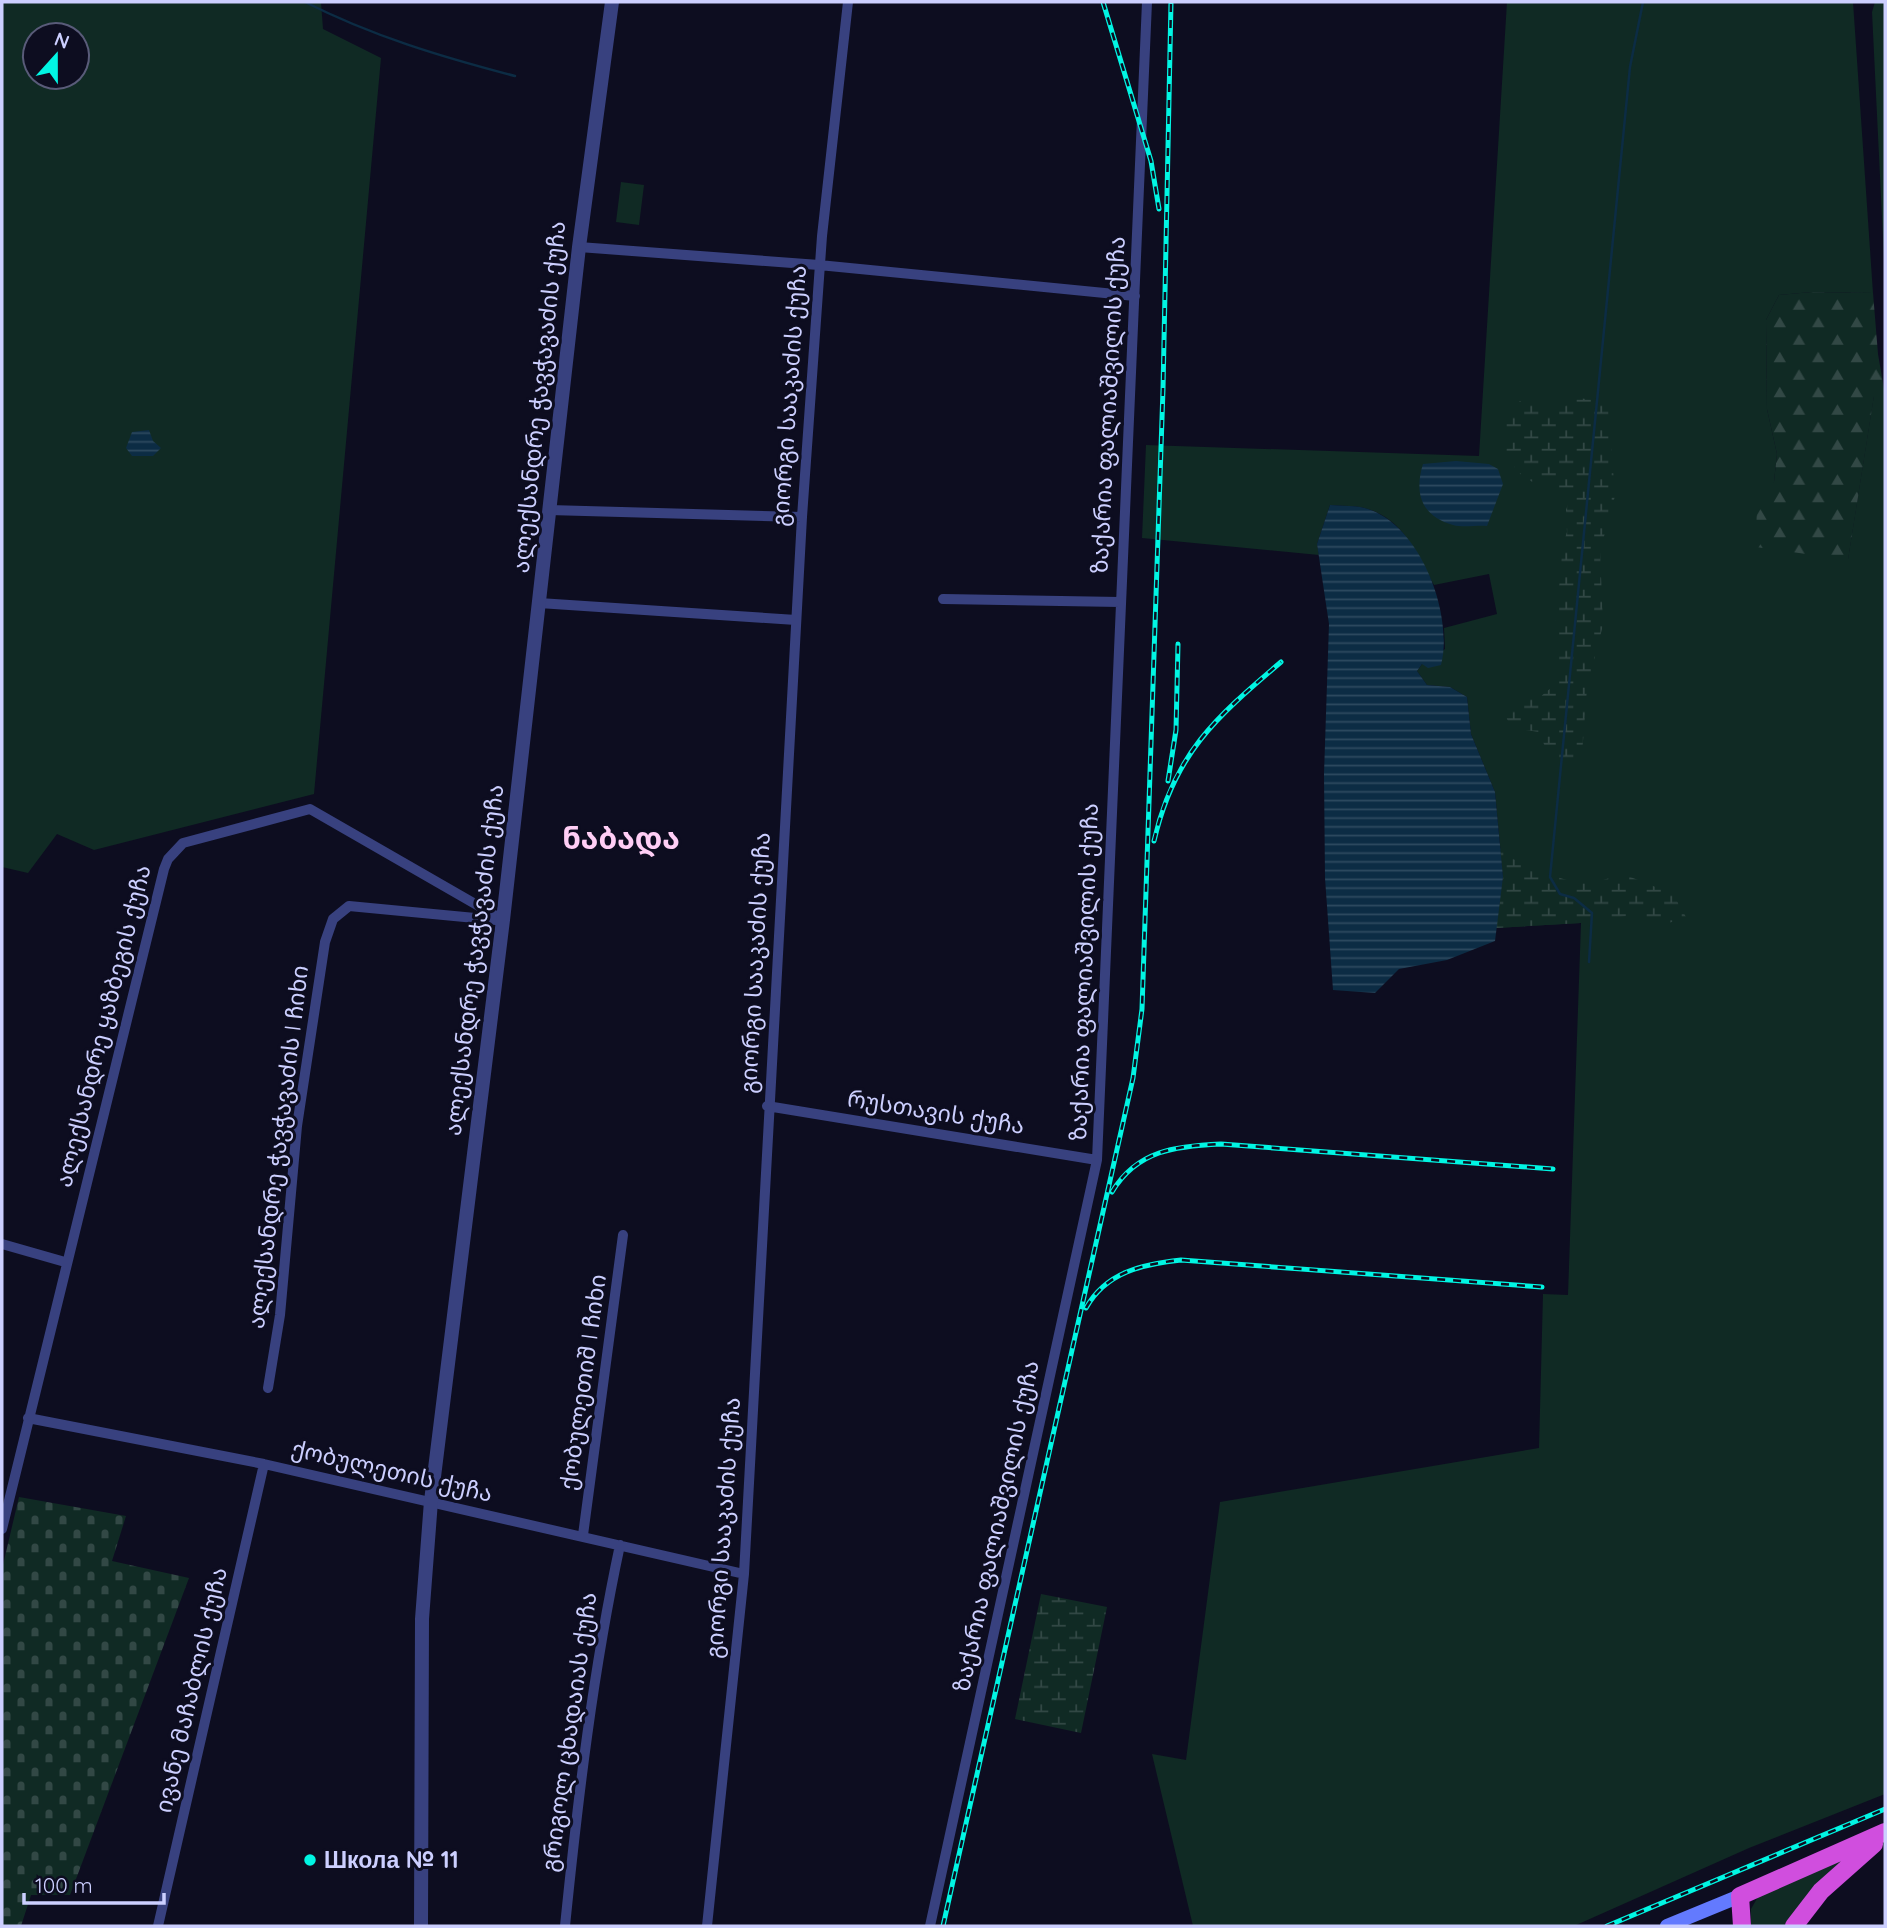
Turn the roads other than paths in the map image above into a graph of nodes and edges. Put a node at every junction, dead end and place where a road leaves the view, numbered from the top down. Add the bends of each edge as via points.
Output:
1 (612, 2) edge
2 (848, 2) edge
3 (1147, 2) edge
4 (579, 247) junction
5 (820, 265) junction
6 (1135, 296) junction
7 (549, 510) junction
8 (802, 517) junction
9 (943, 599) dead end
10 (1120, 602) junction
11 (539, 603) junction
12 (796, 620) junction
13 (503, 920) junction
14 (767, 1106) junction
15 (1097, 1160) junction
16 (624, 1235) dead end
17 (2, 1244) edge
18 (65, 1262) junction
19 (268, 1388) dead end
20 (29, 1418) junction
21 (264, 1464) junction
22 (431, 1501) junction
23 (2, 1529) edge
24 (583, 1535) junction
25 (620, 1545) junction
26 (744, 1574) junction
27 (1885, 1833) edge
28 (1740, 1896) junction
29 (158, 1926) edge
30 (421, 1926) edge
31 (565, 1926) edge
32 (707, 1926) edge
33 (930, 1926) edge
34 (1667, 1926) edge
35 (1742, 1926) edge
36 (1794, 1926) edge

1 - 4 street, ალექსანდრე ჭავჭავაძის ქუჩა
2 - 5 street, გიორგი სააკაძის ქუჩა
3 - 6 street, ზაქარია ფალიაშვილის ქუჩა
4 - 5 street
4 - 7 street, ალექსანდრე ჭავჭავაძის ქუჩა
5 - 6 street
5 - 8 street, გიორგი სააკაძის ქუჩა
6 - 10 street, ზაქარია ფალიაშვილის ქუჩა
7 - 8 street
7 - 11 street, ალექსანდრე ჭავჭავაძის ქუჩა
8 - 12 street, გიორგი სააკაძის ქუჩა
9 - 10 street
10 - 15 street, ზაქარია ფალიაშვილის ქუჩა
11 - 12 street
11 - 13 street, ალექსანდრე ჭავჭავაძის ქუჩა
12 - 14 street, გიორგი სააკაძის ქუჩა
13 - 18 street, ალექსანდრე ყაზბეგის ქუჩა via 310,810 183,843 164,869
13 - 19 street, ალექსანდრე ჭავჭავაძის I ჩიხი via 349,906 333,919 325,942 297,1126
13 - 22 street, ალექსანდრე ჭავჭავაძის ქუჩა
14 - 15 street, რუსთავის ქუჩა
14 - 26 street, გიორგი სააკაძის ქუჩა
15 - 33 street, ზაქარია ფალიაშვილის ქუჩა
16 - 24 street, ქობულეთიშ I ჩიხი
17 - 18 street
18 - 20 street, ალექსანდრე ყაზბეგის ქუჩა
20 - 21 street, ქობულეთის ქუჩა
20 - 23 street, ალექსანდრე ყაზბეგის ქუჩა
21 - 22 street, ქობულეთის ქუჩა
21 - 29 street, ივანე მაჩაბლის ქუჩა
22 - 24 street, ქობულეთის ქუჩა
22 - 30 street, ალექსანდრე ჭავჭავაძის ქუჩა via 422,1619
24 - 25 street, ქობულეთის ქუჩა
25 - 26 street, ქობულეთის ქუჩა
25 - 31 street, გრიგოლ ცხადაიას ქუჩა via 595,1672
26 - 32 street, გიორგი სააკაძის ქუჩა
27 - 28 highway
27 - 36 highway via 1821,1891
28 - 34 main road
28 - 35 highway

